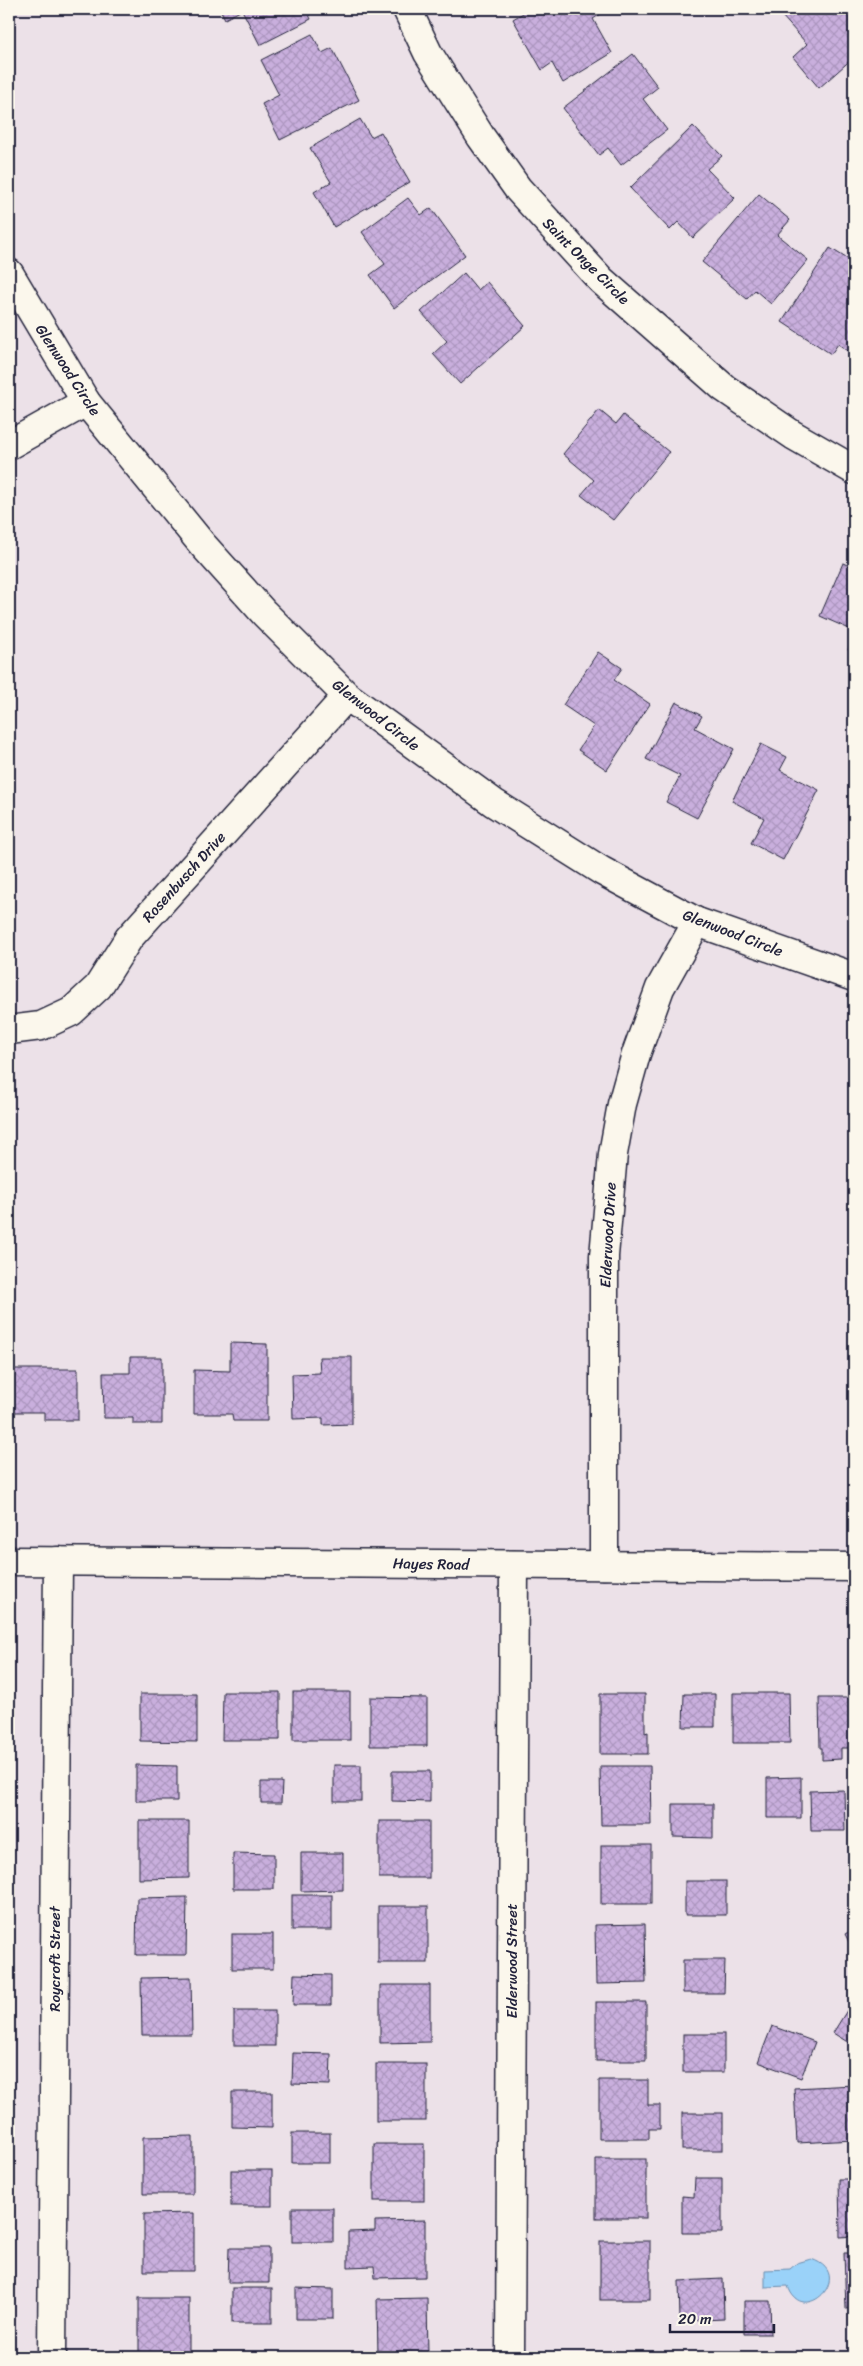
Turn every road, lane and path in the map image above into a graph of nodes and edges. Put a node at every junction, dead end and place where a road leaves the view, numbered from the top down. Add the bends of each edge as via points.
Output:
1 (407, 9) edge
2 (9, 273) edge
3 (86, 402) junction
4 (9, 445) edge
5 (854, 470) edge
6 (347, 696) junction
7 (697, 922) junction
8 (854, 977) edge
9 (9, 1030) edge
10 (9, 1561) edge
11 (58, 1561) junction
12 (514, 1565) junction
13 (604, 1566) junction
14 (854, 1566) edge
15 (52, 2357) edge
16 (510, 2357) edge

1 - 5 street, Saint Onge Circle via 428,53 518,189 601,280 724,388 793,435
2 - 3 street, Glenwood Circle
3 - 4 street
3 - 6 street, Glenwood Circle via 202,544 264,613
6 - 7 street, Glenwood Circle via 494,803 602,871
6 - 9 street, Rosenbusch Drive via 130,938 98,987 71,1012 41,1026
7 - 8 street, Glenwood Circle
7 - 13 street, Elderwood Drive via 660,988 636,1054 612,1154 604,1256
10 - 11 street, Hayes Road
11 - 12 street, Hayes Road
11 - 15 street, Roycroft Street
12 - 13 street, Hayes Road
12 - 16 street, Elderwood Street
13 - 14 street, Hayes Road

